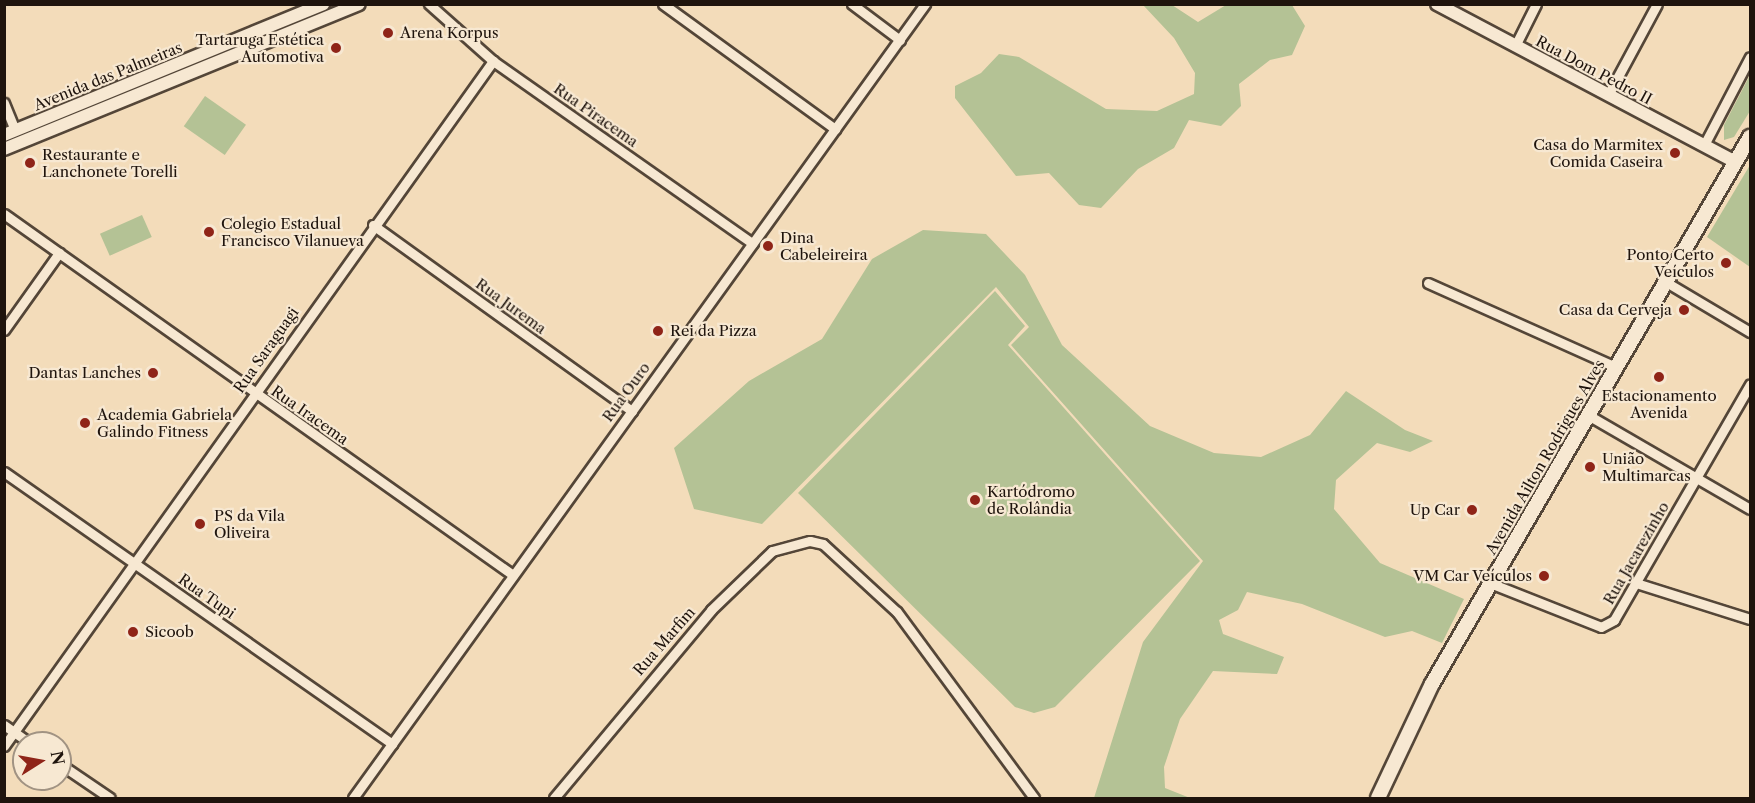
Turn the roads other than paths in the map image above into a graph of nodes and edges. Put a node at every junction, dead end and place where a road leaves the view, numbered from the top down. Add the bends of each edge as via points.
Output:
1 (358, 4) edge
2 (429, 4) edge
3 (663, 4) edge
4 (852, 4) edge
5 (925, 4) edge
6 (1437, 4) edge
7 (1536, 4) edge
8 (1657, 4) edge
9 (312, 7) edge
10 (315, 22) junction
11 (900, 40) junction
12 (1515, 46) junction
13 (1750, 57) edge
14 (493, 61) junction
15 (1608, 95) junction
16 (4, 103) edge
17 (835, 129) junction
18 (1750, 137) edge
19 (8, 139) edge
20 (1704, 145) junction
21 (1736, 162) junction
22 (4, 214) edge
23 (373, 225) junction
24 (752, 243) junction
25 (59, 253) junction
26 (1666, 282) junction
27 (1428, 283) dead end
28 (4, 330) edge
29 (1750, 332) edge
30 (1616, 367) junction
31 (1750, 384) edge
32 (253, 394) junction
33 (632, 411) junction
34 (1588, 415) junction
35 (4, 472) edge
36 (1696, 477) junction
37 (1750, 509) edge
38 (134, 563) junction
39 (513, 575) junction
40 (1490, 583) junction
41 (1636, 583) junction
42 (1750, 619) edge
43 (15, 731) edge
44 (392, 744) junction
45 (72, 772) edge
46 (110, 798) edge
47 (353, 798) edge
48 (554, 798) edge
49 (1034, 798) edge
50 (1378, 798) edge

1 - 10 street, Avenida das Palmeiras
2 - 14 street, Rua Piracema
3 - 17 street
4 - 11 street
5 - 11 street, Rua Ouro
6 - 12 street, Rua Dom Pedro II
7 - 12 street
8 - 15 street
9 - 10 street
9 - 19 street, Avenida das Palmeiras
10 - 19 street, Avenida das Palmeiras
11 - 17 street, Rua Ouro
12 - 15 street, Rua Dom Pedro II
13 - 20 street
14 - 23 street, Rua Saraguagi
14 - 24 street, Rua Piracema
15 - 20 street, Rua Dom Pedro II
16 - 19 street
17 - 24 street, Rua Ouro
18 - 21 main road, Avenida Ailton Rodrigues Alves
20 - 21 street, Rua Dom Pedro II
21 - 26 main road, Avenida Ailton Rodrigues Alves
22 - 25 street, Rua Iracema
23 - 32 street, Rua Saraguagi
23 - 33 street, Rua Jurema
24 - 33 street, Rua Ouro
25 - 28 street
25 - 32 street, Rua Iracema
26 - 29 street
26 - 30 main road, Avenida Ailton Rodrigues Alves
27 - 30 street
30 - 34 main road, Avenida Ailton Rodrigues Alves
31 - 36 street, Rua Jacarezinho
32 - 38 street, Rua Saraguagi
32 - 39 street, Rua Iracema
33 - 39 street, Rua Ouro
34 - 36 street
34 - 40 main road, Avenida Ailton Rodrigues Alves
35 - 38 street, Rua Tupi
36 - 37 street
36 - 41 street, Rua Jacarezinho
38 - 43 street, Rua Saraguagi
38 - 44 street, Rua Tupi
39 - 44 street, Rua Ouro
40 - 41 street, Rua Jacarezinho via 1601,627 1614,621
40 - 50 main road, Avenida Ailton Rodrigues Alves via 1432,684
41 - 42 street
44 - 47 street, Rua Ouro
45 - 46 street
48 - 49 street, Rua Marfim via 696,627 763,558 798,541 823,544 897,612 928,649

